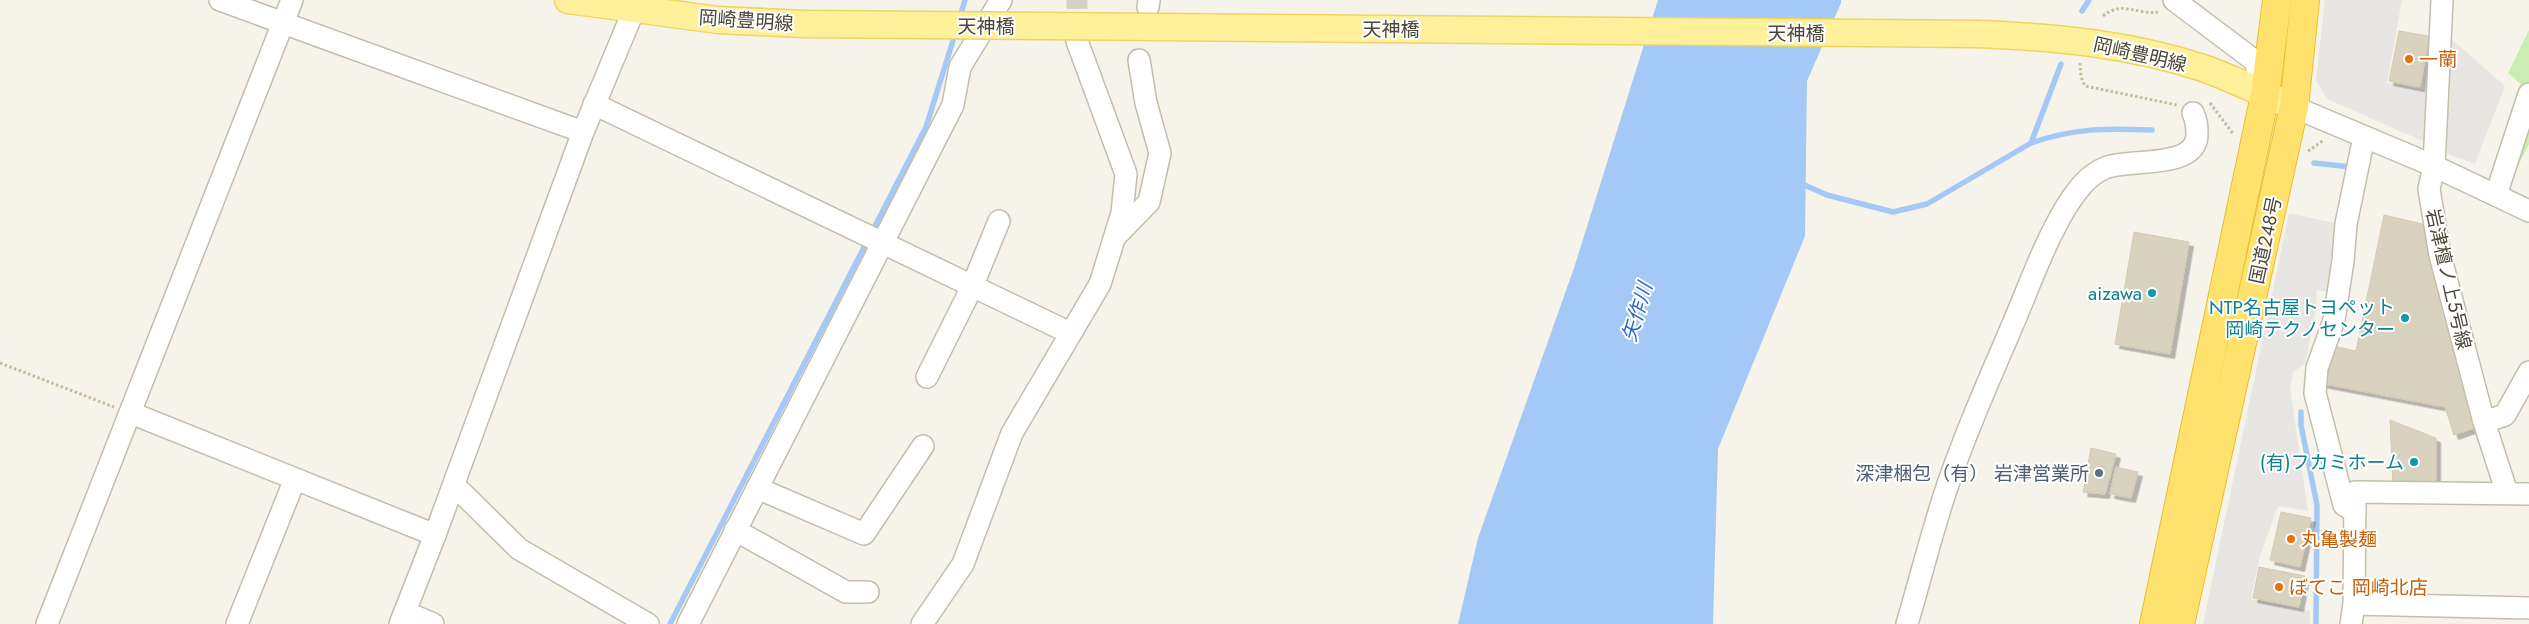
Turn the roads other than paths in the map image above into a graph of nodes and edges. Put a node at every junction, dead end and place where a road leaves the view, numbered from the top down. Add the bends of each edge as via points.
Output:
1 (220, 0) edge
2 (292, 0) edge
3 (568, 0) edge
4 (1001, 0) edge
5 (2277, 0) edge
6 (2305, 0) edge
7 (2442, 0) edge
8 (2169, 4) edge
9 (636, 5) edge
10 (282, 23) junction
11 (804, 24) joint
12 (1978, 34) joint
13 (1077, 41) tunnel mouth
14 (1139, 60) dead end
15 (2265, 94) junction
16 (2529, 94) edge
17 (594, 104) junction
18 (2294, 107) junction
19 (2193, 113) road end
20 (583, 132) junction
21 (2364, 137) junction
22 (2434, 166) junction
23 (2496, 196) junction
24 (2529, 211) edge
25 (999, 221) dead end
26 (1114, 239) junction
27 (881, 244) junction
28 (972, 287) junction
29 (1070, 333) junction
30 (2529, 372) edge
31 (928, 377) dead end
32 (131, 414) junction
33 (2484, 422) junction
34 (923, 446) dead end
35 (295, 479) junction
36 (454, 485) junction
37 (757, 488) junction
38 (2507, 493) junction
39 (2529, 494) edge
40 (2356, 512) junction
41 (735, 530) junction
42 (435, 536) junction
43 (868, 592) dead end
44 (2529, 608) edge
45 (2353, 614) edge
46 (402, 618) edge
47 (47, 624) edge
48 (237, 624) edge
49 (433, 624) edge
50 (648, 624) edge
51 (688, 624) edge
52 (922, 624) edge
53 (1907, 624) edge
54 (2154, 624) edge
55 (2180, 624) edge

1 - 10 street
2 - 10 street
3 - 9 main road, 岡崎豊明線
4 - 27 street via 960,67 953,105
5 - 15 highway, 国道248号
6 - 18 highway, 国道248号
7 - 22 street, 岩津檀ノ上5号線
8 - 15 street via 2255,61
9 - 11 main road, 岡崎豊明線 via 718,20
9 - 17 street
10 - 20 street
10 - 32 street
11 - 12 main road, 天神橋, bridge
12 - 15 main road, 岡崎豊明線 via 2079,40 2122,47 2204,69
13 - 26 street via 1126,174 1122,212
14 - 26 street via 1146,103 1160,153 1149,202
15 - 18 main road, 岡崎豊明線
15 - 54 highway, 国道248号
16 - 23 street
17 - 20 street
17 - 27 street
18 - 21 street
18 - 55 highway, 国道248号
19 - 53 street via 2197,124 2193,148 2179,158 2106,167 2090,175 2066,207 2041,257 1976,412 1946,492
20 - 36 street
21 - 22 street
21 - 40 street via 2346,224 2344,261 2334,320 2317,368 2315,393 2344,505
22 - 23 street
22 - 33 street, 岩津檀ノ上5号線 via 2429,189 2440,255
23 - 24 street
25 - 28 street
26 - 29 street via 1100,284
27 - 28 street
27 - 37 street
28 - 29 street
28 - 31 street
29 - 52 street via 1012,433 963,564
30 - 33 street via 2505,415
32 - 35 street
32 - 47 street
33 - 38 street, 岩津檀ノ上5号線
34 - 37 street via 864,534
35 - 42 street
35 - 48 street
36 - 42 street
36 - 50 street via 519,549
37 - 41 street
38 - 39 street
38 - 40 street via 2355,492
40 - 45 street
41 - 43 street via 846,592
41 - 51 street
42 - 46 street
44 - 45 street
46 - 49 street

